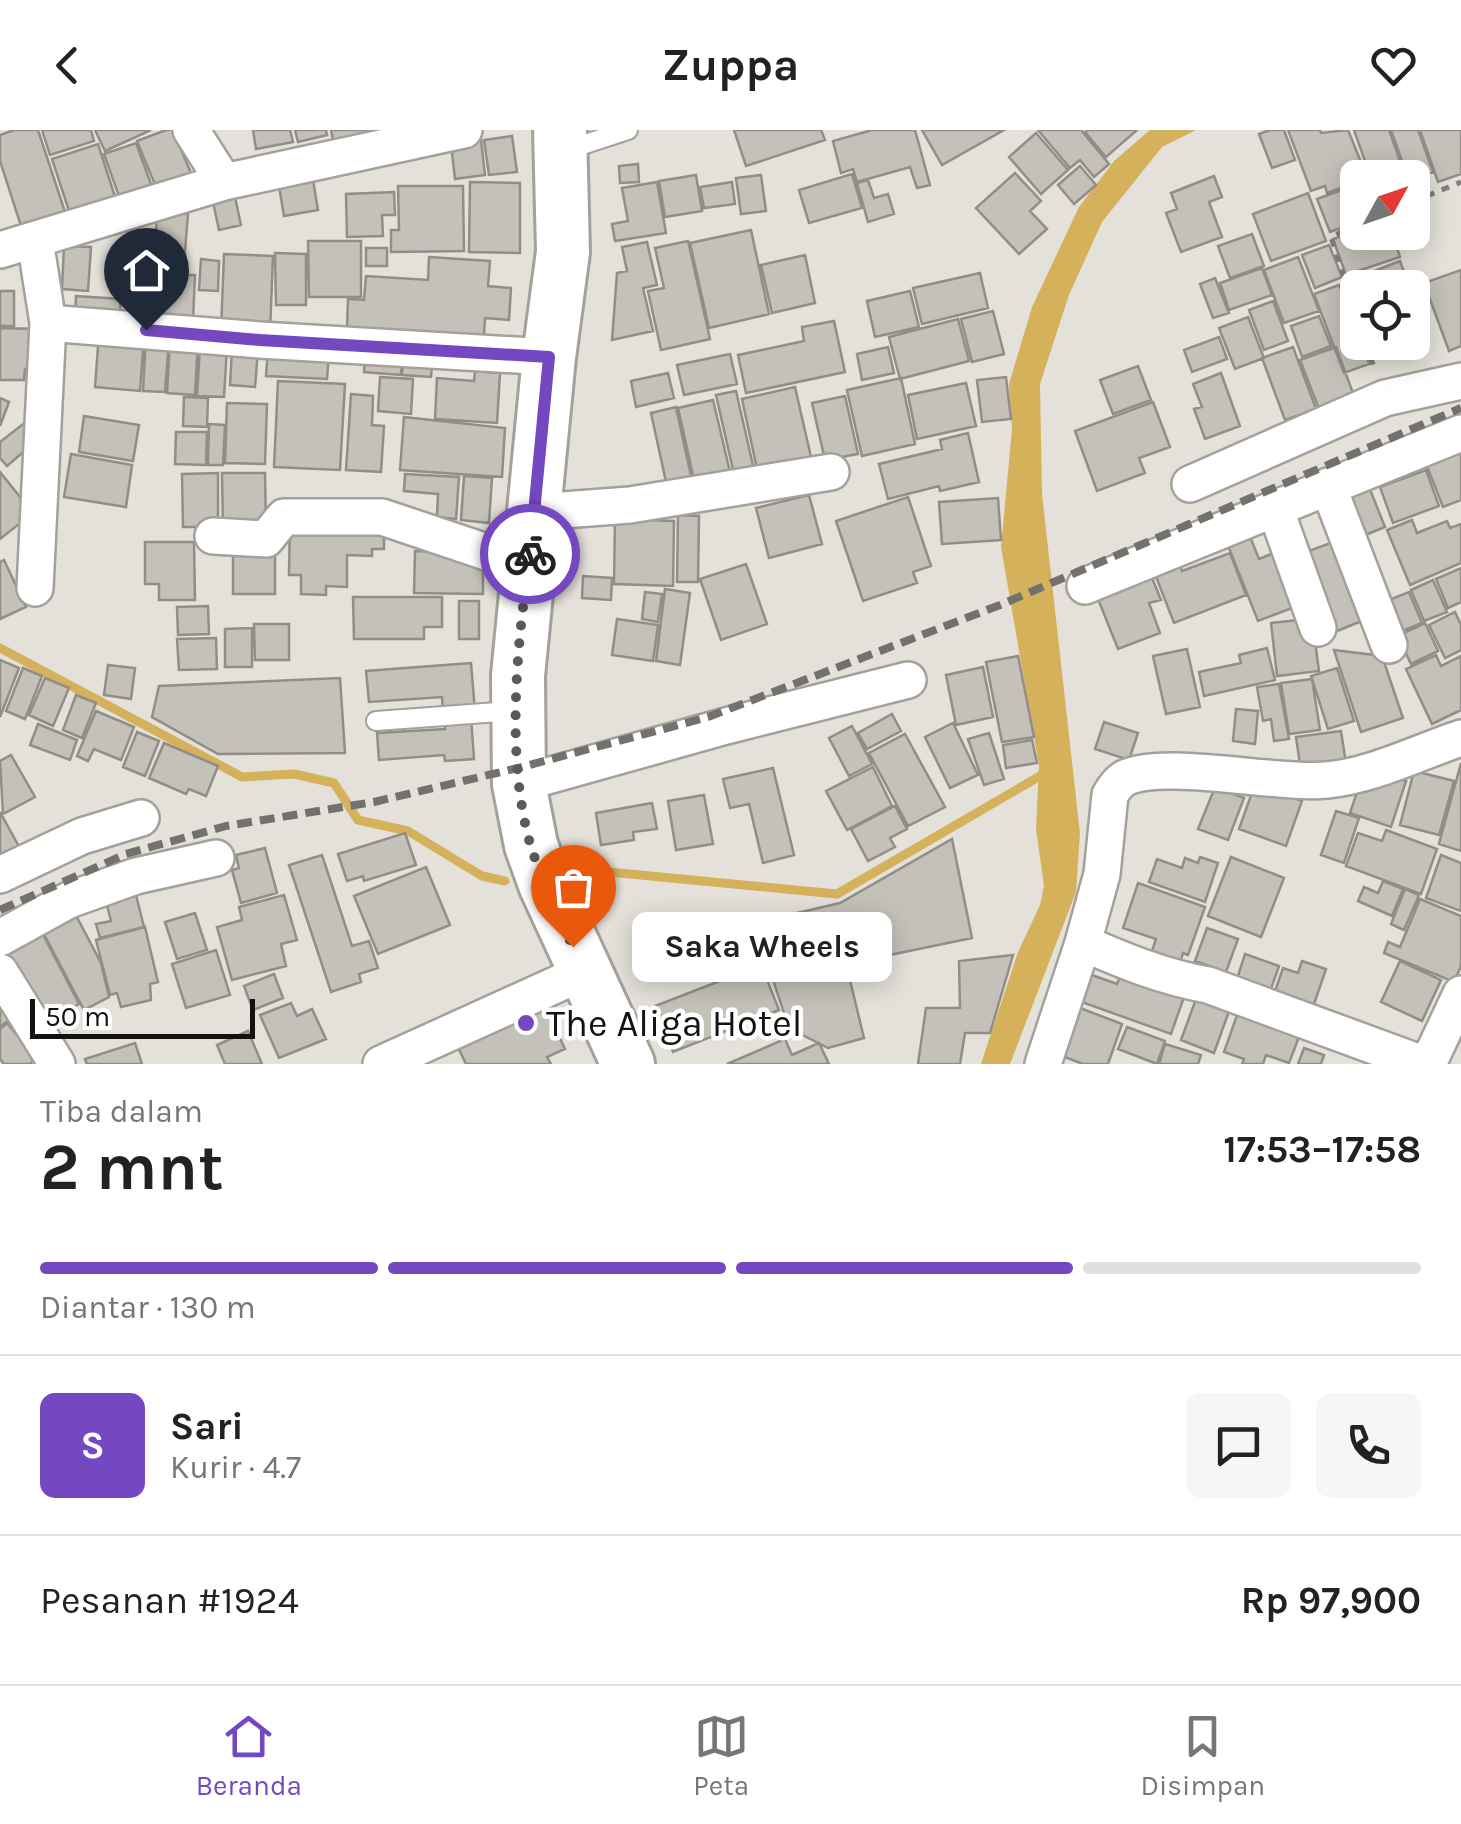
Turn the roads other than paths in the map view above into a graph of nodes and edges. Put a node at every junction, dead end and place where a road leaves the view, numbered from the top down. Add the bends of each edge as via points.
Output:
1 (190, 130) edge
2 (464, 130) edge
3 (628, 130) edge
4 (561, 141) edge
5 (224, 182) junction
6 (34, 240) junction
7 (0, 250) edge
8 (48, 323) junction
9 (549, 357) junction
10 (1461, 381) edge
11 (1461, 433) edge
12 (831, 472) dead end
13 (1190, 484) dead end
14 (1328, 486) junction
15 (1275, 508) junction
16 (536, 512) junction
17 (213, 536) dead end
18 (528, 566) junction
19 (1084, 586) dead end
20 (35, 588) dead end
21 (1318, 628) dead end
22 (1389, 645) dead end
23 (908, 680) dead end
24 (517, 710) junction
25 (376, 721) dead end
26 (1461, 738) edge
27 (519, 784) junction
28 (140, 818) dead end
29 (216, 858) dead end
30 (0, 875) edge
31 (0, 938) edge
32 (1082, 944) junction
33 (0, 972) edge
34 (584, 972) junction
35 (1461, 994) edge
36 (57, 1064) edge
37 (381, 1064) edge
38 (628, 1064) edge
39 (1043, 1064) edge
40 (1425, 1064) edge

1 - 5 street
2 - 5 street
3 - 4 lane
4 - 9 main road via 563,252
5 - 6 street
6 - 7 street
6 - 8 street
8 - 9 street
8 - 20 street
9 - 16 main road
10 - 13 street via 1384,398
11 - 14 street
12 - 16 street via 630,506
14 - 15 street
14 - 22 street
15 - 19 street
15 - 21 street
16 - 18 main road
17 - 18 street via 266,539 284,517 363,515
18 - 24 main road
23 - 27 street
24 - 25 lane
24 - 27 main road
26 - 32 street via 1332,780 1176,772 1128,777 1110,796 1102,874
27 - 34 main road via 531,845
28 - 30 street via 82,836
29 - 31 street via 68,900
32 - 39 street
32 - 40 street
33 - 36 street
34 - 37 street
34 - 38 main road
35 - 40 street

